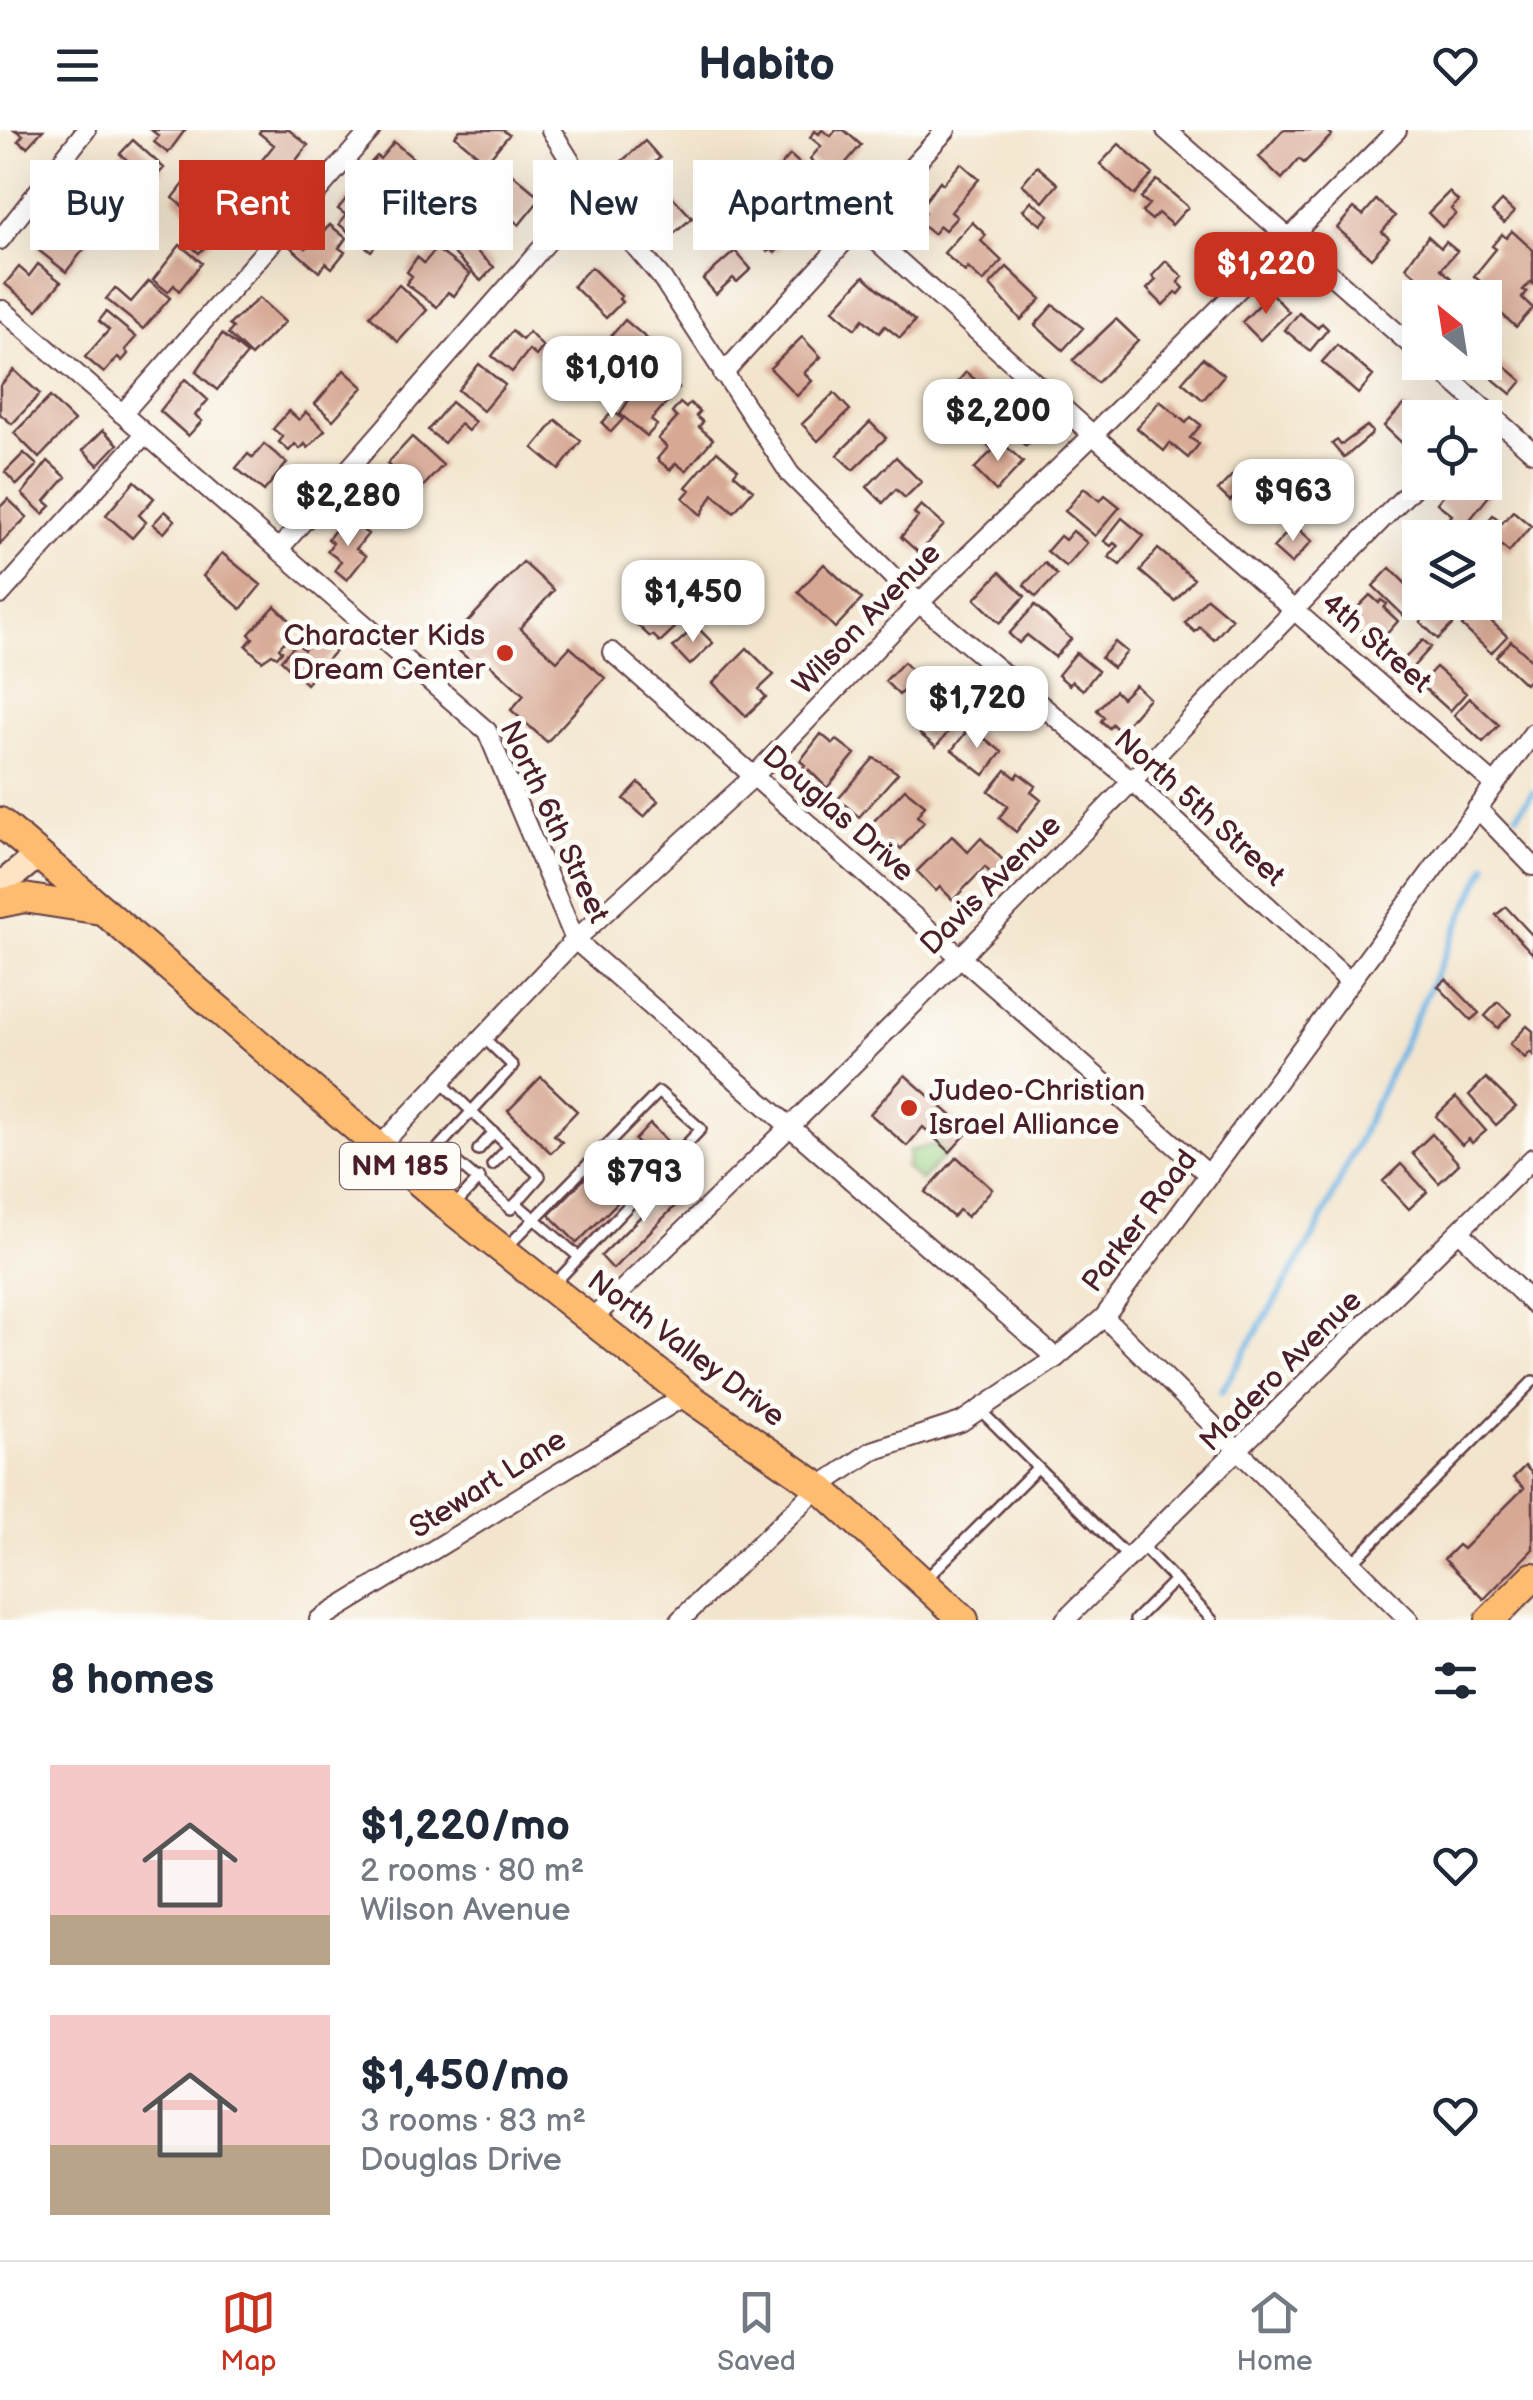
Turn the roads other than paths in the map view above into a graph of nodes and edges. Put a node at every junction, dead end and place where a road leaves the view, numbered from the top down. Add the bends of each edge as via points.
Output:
1 (86, 130) edge
2 (371, 130) edge
3 (552, 130) edge
4 (946, 130) edge
5 (1166, 130) edge
6 (1397, 130) edge
7 (570, 160) edge
8 (919, 160) edge
9 (1288, 238) junction
10 (0, 240) edge
11 (540, 250) edge
12 (638, 250) edge
13 (838, 250) edge
14 (887, 250) edge
15 (3, 310) dead end
16 (1402, 337) edge
17 (723, 374) junction
18 (1450, 380) edge
19 (1470, 400) edge
20 (122, 414) junction
21 (1502, 428) edge
22 (145, 434) junction
23 (1093, 435) junction
24 (1533, 452) edge
25 (1402, 499) edge
26 (279, 549) junction
27 (0, 595) edge
28 (918, 603) junction
29 (1294, 608) junction
30 (612, 652) dead end
31 (1533, 732) edge
32 (753, 777) junction
33 (1132, 782) junction
34 (1494, 784) junction
35 (1477, 808) junction
36 (0, 822) edge
37 (38, 856) junction
38 (1533, 866) edge
39 (0, 886) edge
40 (0, 903) edge
41 (102, 910) junction
42 (575, 940) junction
43 (960, 956) junction
44 (1349, 980) junction
45 (483, 1037) junction
46 (441, 1082) junction
47 (472, 1111) junction
48 (792, 1126) junction
49 (494, 1132) junction
50 (509, 1147) junction
51 (604, 1147) junction
52 (378, 1148) junction
53 (478, 1150) dead end
54 (1533, 1158) edge
55 (492, 1165) dead end
56 (1209, 1176) junction
57 (479, 1178) junction
58 (646, 1186) junction
59 (516, 1203) junction
60 (451, 1209) junction
61 (534, 1219) junction
62 (1460, 1232) junction
63 (504, 1250) junction
64 (579, 1258) junction
65 (550, 1287) junction
66 (1533, 1304) edge
67 (1104, 1317) junction
68 (592, 1320) junction
69 (1056, 1358) junction
70 (1533, 1381) edge
71 (686, 1395) junction
72 (979, 1410) junction
73 (1241, 1450) junction
74 (1036, 1468) junction
75 (819, 1488) junction
76 (1136, 1552) junction
77 (1352, 1563) junction
78 (1533, 1576) edge
79 (1175, 1580) junction
80 (923, 1582) junction
81 (320, 1620) edge
82 (680, 1620) edge
83 (964, 1620) edge
84 (1066, 1620) edge
85 (1135, 1620) edge
86 (1212, 1620) edge
87 (1409, 1620) edge
88 (1490, 1620) edge

1 - 10 street
2 - 20 street
3 - 7 street, North 5th Street
4 - 8 street
5 - 9 street
6 - 9 street, Wilson Avenue
9 - 16 street
9 - 23 street, Wilson Avenue
11 - 26 street
12 - 17 street, North 5th Street
13 - 17 street
14 - 23 street, 4th Street
15 - 20 street, North 6th Street
17 - 28 street, North 5th Street via 790,474
18 - 19 street
20 - 22 street, North 6th Street
21 - 24 street
22 - 26 street, North 6th Street
22 - 27 street
23 - 28 street, Wilson Avenue
23 - 29 street, 4th Street
25 - 29 street, Davis Avenue
26 - 42 street, North 6th Street via 487,731
28 - 32 street, Wilson Avenue
28 - 33 street, North 5th Street
29 - 33 street, Davis Avenue
29 - 34 street, 4th Street
30 - 32 street, Douglas Drive
31 - 34 street, Parker Road
32 - 42 street, Wilson Avenue
32 - 43 street, Douglas Drive
33 - 43 street, Davis Avenue
33 - 44 street, North 5th Street
34 - 35 street, Parker Road
35 - 38 street
35 - 44 street, Parker Road
36 - 37 main road, North Valley Drive / NM 185
37 - 39 street
37 - 41 main road, North Valley Drive / NM 185
40 - 41 main road via 24,898
41 - 52 main road, North Valley Drive / NM 185
42 - 45 street, Wilson Avenue
42 - 48 street, North 6th Street
43 - 48 street, Davis Avenue
43 - 56 street, Douglas Drive
44 - 56 street, Parker Road
45 - 46 street, Wilson Avenue
45 - 47 lane via 513,1066
46 - 47 lane
46 - 52 street, Wilson Avenue
47 - 49 lane
47 - 57 lane via 439,1147
48 - 68 street, Davis Avenue
48 - 69 street, North 6th Street
49 - 50 lane
49 - 53 lane
50 - 55 lane
50 - 59 lane via 540,1176
51 - 58 lane
51 - 58 lane via 659,1092 701,1129
51 - 61 lane
52 - 60 main road, North Valley Drive / NM 185
54 - 62 street, Madero Avenue
56 - 67 street, Parker Road
57 - 59 lane via 511,1208
57 - 60 lane
58 - 64 lane
59 - 61 lane
60 - 63 main road, North Valley Drive / NM 185
61 - 63 lane
61 - 64 lane
62 - 66 street
62 - 73 street, Madero Avenue
63 - 65 main road, North Valley Drive / NM 185
64 - 65 lane
65 - 68 main road, North Valley Drive / NM 185
67 - 69 street, Parker Road
67 - 73 street
68 - 71 main road, North Valley Drive / NM 185
69 - 72 street, Parker Road
70 - 77 lane
71 - 75 main road, North Valley Drive / NM 185
71 - 81 street, Stewart Lane
72 - 74 lane
72 - 75 street, Parker Road via 872,1452
73 - 76 street, Madero Avenue
73 - 77 street
74 - 76 lane
74 - 80 lane
75 - 80 main road, North Valley Drive / NM 185
75 - 82 street, Parker Road
76 - 79 lane
76 - 84 street, Madero Avenue
77 - 87 street
78 - 88 main road
79 - 85 lane
79 - 86 lane
80 - 83 main road, North Valley Drive / NM 185

